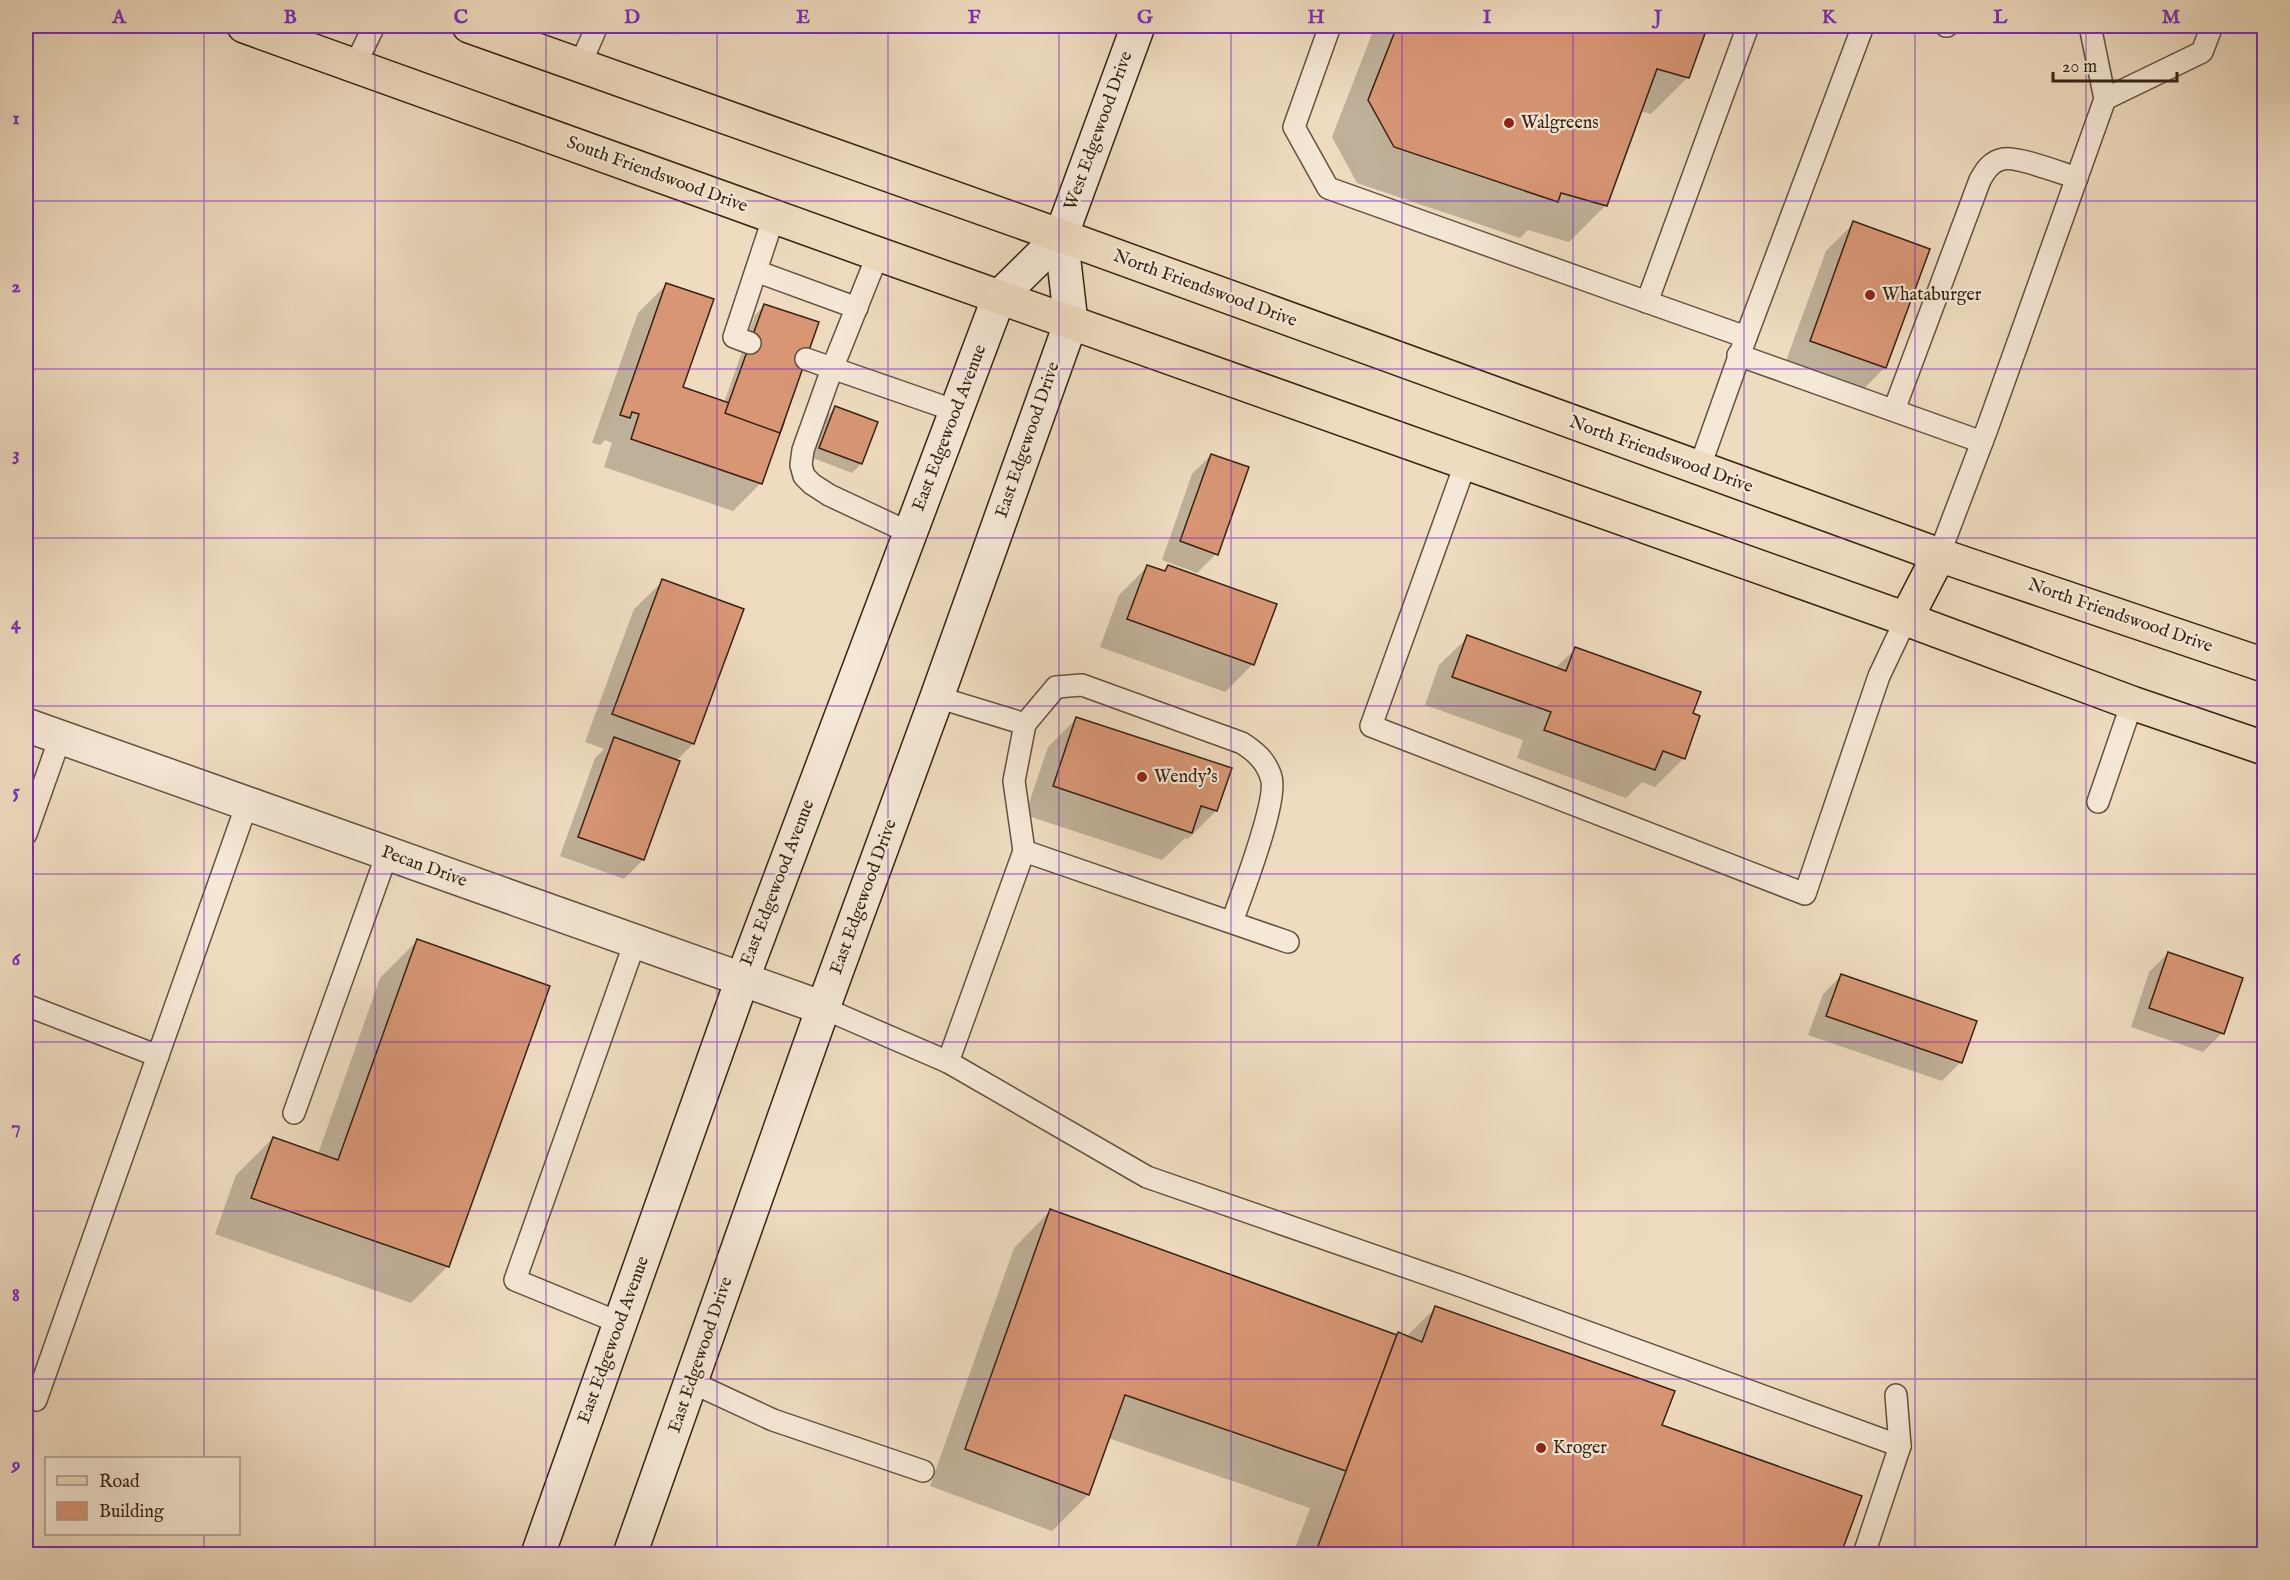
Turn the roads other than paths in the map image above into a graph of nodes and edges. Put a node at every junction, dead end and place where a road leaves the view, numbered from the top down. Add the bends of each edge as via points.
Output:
1 (244, 26) edge
2 (374, 26) edge
3 (469, 26) edge
4 (597, 26) edge
5 (1138, 26) edge
6 (1330, 26) edge
7 (1748, 26) edge
8 (1860, 26) edge
9 (2090, 26) edge
10 (2212, 26) edge
11 (355, 65) junction
12 (580, 65) junction
13 (2105, 99) junction
14 (2076, 178) junction
15 (774, 216) junction
16 (1061, 236) junction
17 (879, 254) junction
18 (756, 271) junction
19 (999, 297) junction
20 (1647, 302) junction
21 (857, 308) junction
22 (1071, 322) junction
23 (750, 343) dead end
24 (1742, 346) junction
25 (806, 359) dead end
26 (832, 369) junction
27 (1894, 410) junction
28 (956, 411) junction
29 (1982, 442) junction
30 (1466, 462) junction
31 (1699, 469) junction
32 (910, 533) junction
33 (1938, 555) junction
34 (1906, 619) junction
35 (2265, 665) edge
36 (937, 697) junction
37 (2132, 703) junction
38 (1025, 724) junction
39 (26, 725) edge
40 (60, 738) junction
41 (2265, 748) edge
42 (2098, 802) dead end
43 (247, 804) junction
44 (26, 834) edge
45 (1024, 851) junction
46 (387, 854) junction
47 (1232, 922) junction
48 (635, 942) junction
49 (1288, 942) dead end
50 (742, 980) junction
51 (26, 1005) edge
52 (823, 1008) junction
53 (158, 1056) junction
54 (948, 1062) junction
55 (294, 1113) dead end
56 (620, 1323) junction
57 (691, 1382) junction
58 (1896, 1395) dead end
59 (26, 1396) edge
60 (1900, 1446) junction
61 (924, 1471) dead end
62 (538, 1554) edge
63 (630, 1554) edge
64 (1864, 1554) edge

1 - 11 main road, South Friendswood Drive
2 - 11 lane
3 - 12 main road
4 - 12 lane
5 - 16 main road, West Edgewood Drive
6 - 20 lane via 1294,127 1328,188
7 - 20 lane
8 - 24 lane
9 - 13 lane
10 - 13 lane via 2202,52
11 - 15 main road, South Friendswood Drive
12 - 16 main road
13 - 14 lane
14 - 27 lane via 2004,158 1989,166 1980,180
14 - 29 lane
15 - 17 main road, South Friendswood Drive
15 - 18 lane
16 - 19 main road, East Edgewood Avenue
16 - 22 main road, East Edgewood Drive
16 - 31 main road, North Friendswood Drive
17 - 19 main road, South Friendswood Drive
17 - 21 lane
18 - 21 lane
18 - 23 lane via 734,337
19 - 22 main road, South Friendswood Drive
19 - 28 main road, East Edgewood Avenue
20 - 24 lane
21 - 26 lane
22 - 30 main road
22 - 36 main road, East Edgewood Drive
24 - 27 lane
24 - 31 lane
25 - 26 lane
26 - 28 lane
26 - 32 lane via 803,450 804,476 829,495
27 - 29 lane
28 - 32 main road, East Edgewood Avenue
29 - 33 lane
30 - 34 main road
30 - 34 lane via 1371,726 1805,894 1880,676
31 - 33 main road, North Friendswood Drive
32 - 50 main road, East Edgewood Avenue
33 - 34 main road
33 - 35 main road, North Friendswood Drive
34 - 37 main road
36 - 38 lane
36 - 52 main road, East Edgewood Drive
37 - 41 main road
37 - 42 lane
38 - 45 lane via 1014,781
38 - 47 lane via 1056,687 1082,685 1242,743 1261,756 1272,779 1271,804
39 - 40 main road, Pecan Drive
40 - 43 main road, Pecan Drive
40 - 44 lane
43 - 46 main road, Pecan Drive
43 - 53 lane
45 - 47 lane
45 - 54 lane
46 - 48 main road, Pecan Drive
46 - 55 lane
47 - 49 lane
48 - 50 main road, Pecan Drive
48 - 56 lane via 515,1280
50 - 52 main road, Pecan Drive
50 - 56 main road, East Edgewood Avenue
51 - 53 lane
52 - 54 lane
52 - 57 main road, East Edgewood Drive
53 - 59 lane via 36,1400
54 - 60 lane via 1147,1177
56 - 62 main road, East Edgewood Avenue
57 - 61 lane via 773,1420
57 - 63 main road, East Edgewood Drive
58 - 60 lane
60 - 64 lane

